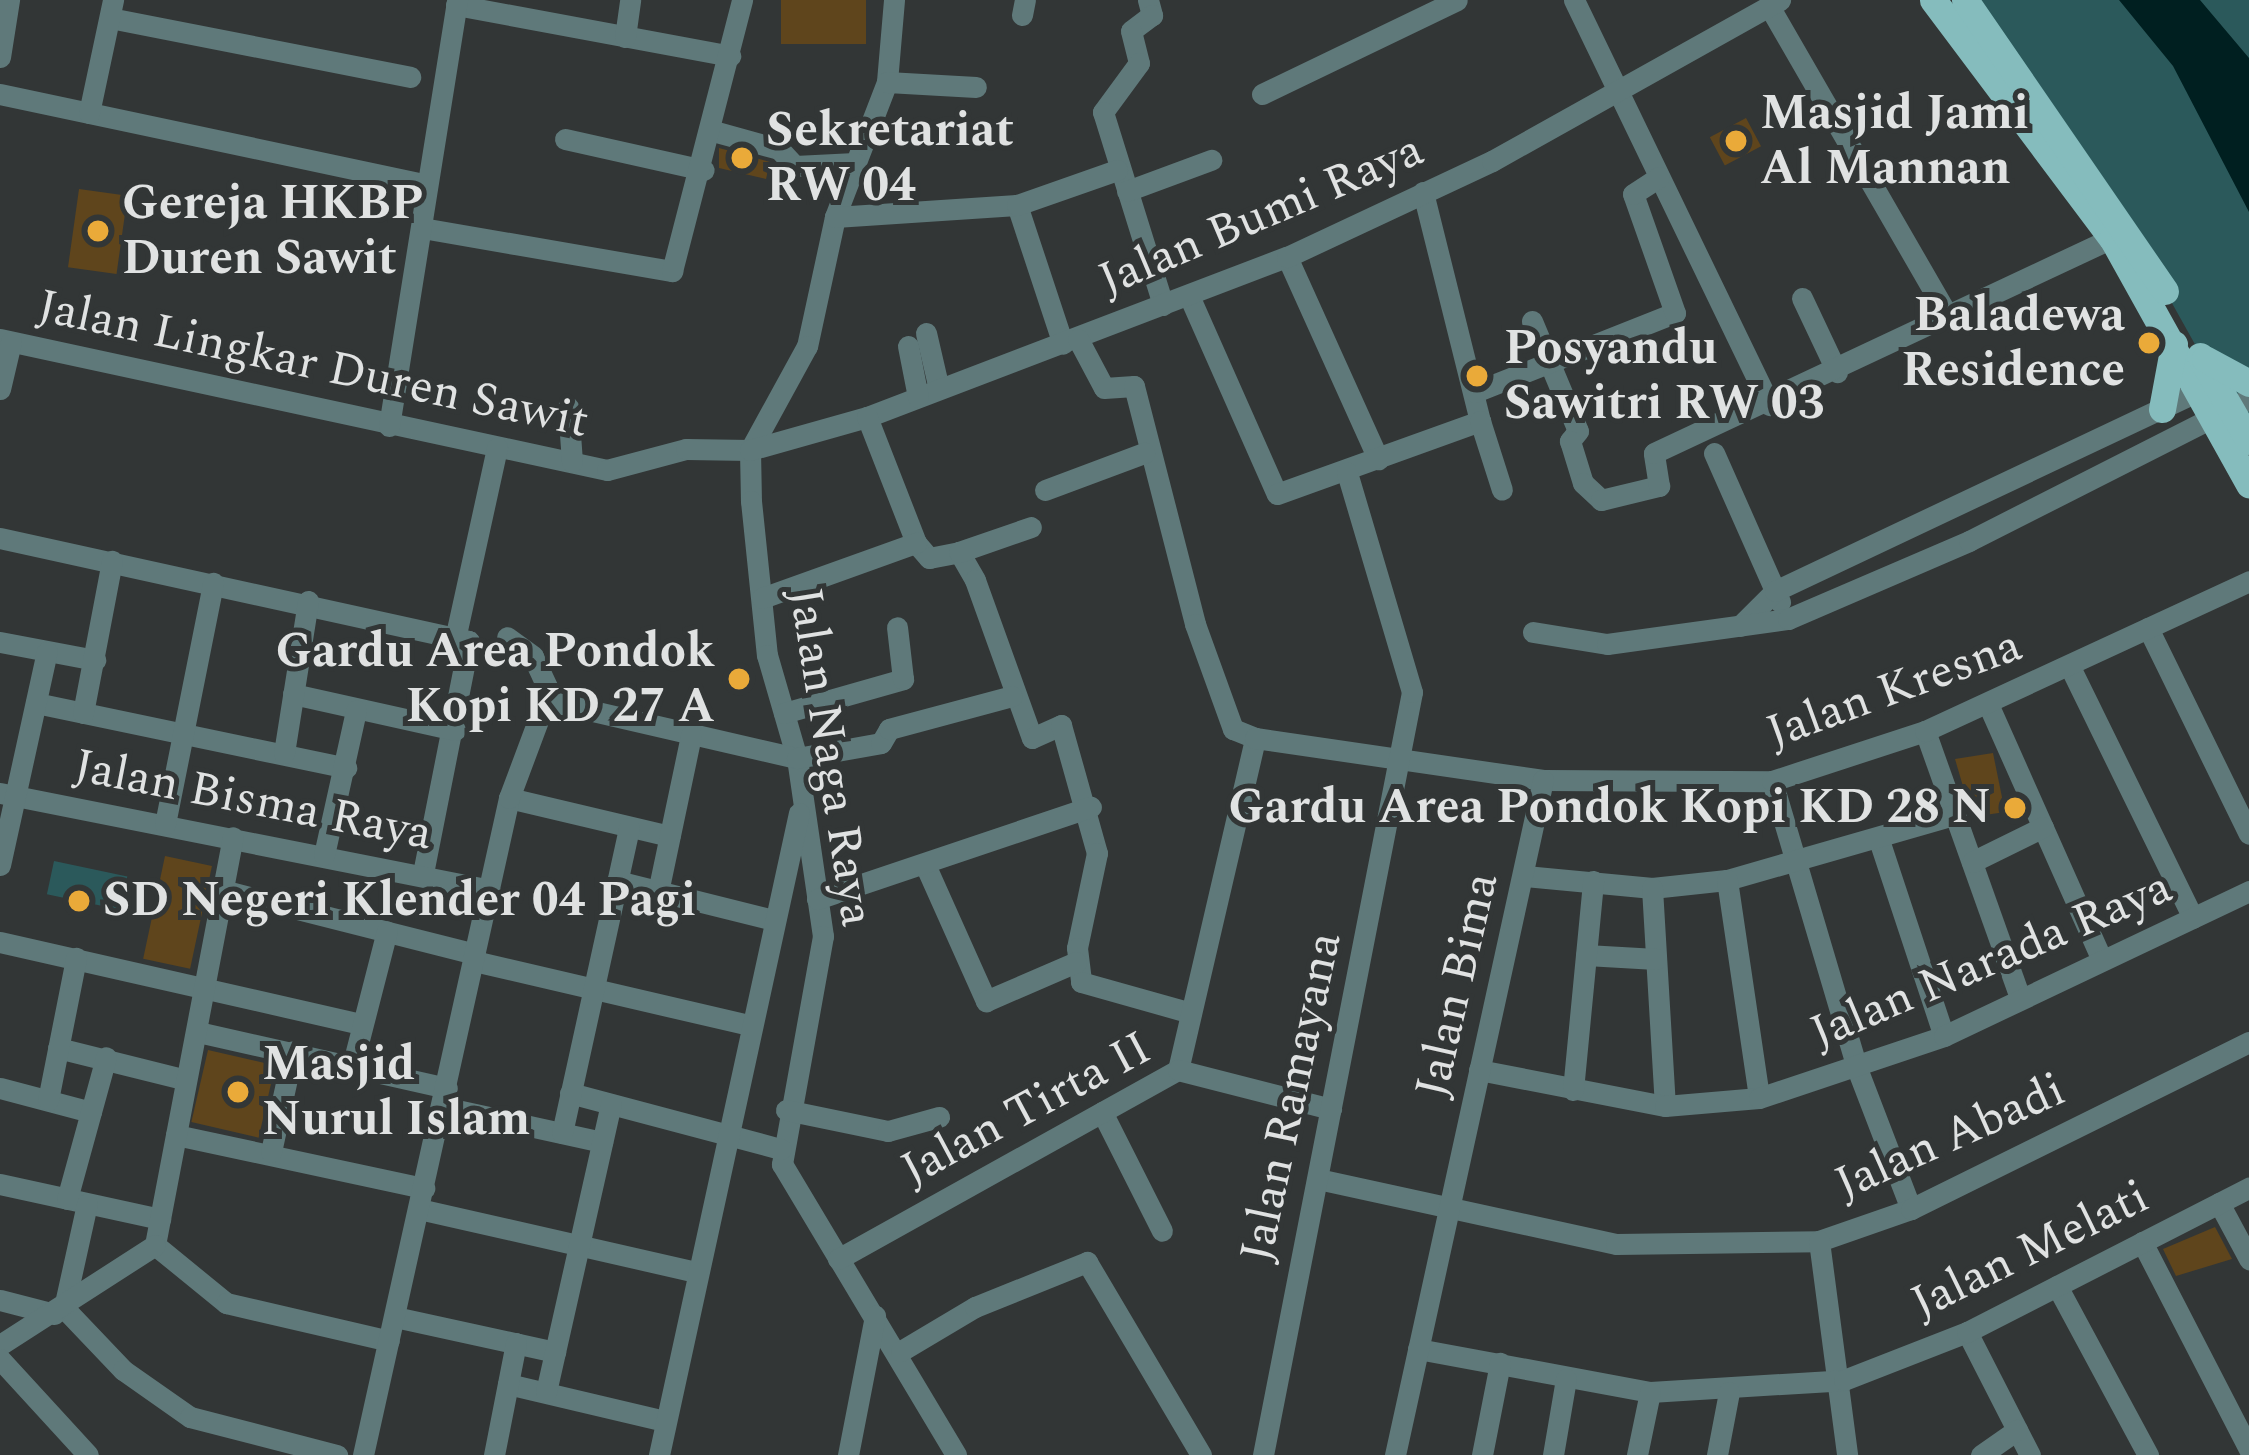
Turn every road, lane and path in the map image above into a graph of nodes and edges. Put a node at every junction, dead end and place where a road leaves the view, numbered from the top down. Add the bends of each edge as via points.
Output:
1 (9, 0) edge
2 (630, 0) edge
3 (742, 0) edge
4 (894, 0) edge
5 (1148, 0) edge
6 (1457, 0) edge
7 (1574, 0) edge
8 (1933, 0) edge
9 (1965, 0) edge
10 (456, 2) edge
11 (1775, 3) edge
12 (111, 9) edge
13 (625, 37) junction
14 (730, 56) junction
15 (0, 57) edge
16 (410, 77) dead end
17 (887, 82) junction
18 (976, 87) dead end
19 (1616, 89) junction
20 (0, 94) edge
21 (1262, 94) dead end
22 (89, 113) junction
23 (713, 131) junction
24 (565, 139) dead end
25 (1211, 160) dead end
26 (855, 163) junction
27 (704, 170) junction
28 (1659, 177) junction
29 (1122, 180) junction
30 (425, 184) junction
31 (1424, 192) junction
32 (1017, 206) junction
33 (835, 217) junction
34 (428, 229) junction
35 (2112, 238) junction
36 (1287, 256) junction
37 (1190, 298) junction
38 (1802, 298) dead end
39 (1163, 305) junction
40 (1949, 318) junction
41 (1532, 321) dead end
42 (917, 339) dead end
43 (6, 340) edge
44 (1070, 342) junction
45 (2174, 344) junction
46 (2201, 357) junction
47 (1550, 359) junction
48 (1837, 372) junction
49 (2249, 383) edge
50 (0, 388) edge
51 (1474, 392) junction
52 (928, 393) junction
53 (2222, 399) edge
54 (1770, 405) junction
55 (568, 407) dead end
56 (2162, 409) junction
57 (868, 417) junction
58 (1480, 421) junction
59 (389, 426) junction
60 (2249, 441) edge
61 (497, 448) junction
62 (750, 450) junction
63 (2057, 452) junction
64 (1144, 453) junction
65 (1714, 453) dead end
66 (1378, 459) junction
67 (572, 463) junction
68 (1347, 472) junction
69 (2075, 482) junction
70 (2249, 484) edge
71 (1046, 490) dead end
72 (1502, 490) dead end
73 (1031, 527) dead end
74 (0, 538) edge
75 (916, 543) junction
76 (959, 552) junction
77 (112, 561) junction
78 (2249, 580) edge
79 (213, 583) junction
80 (1775, 591) junction
81 (762, 598) junction
82 (308, 601) junction
83 (1788, 619) junction
84 (1740, 626) junction
85 (897, 628) dead end
86 (2148, 628) junction
87 (1533, 632) dead end
88 (507, 637) dead end
89 (462, 640) junction
90 (0, 641) edge
91 (47, 652) junction
92 (95, 660) junction
93 (2071, 668) junction
94 (292, 694) junction
95 (1012, 696) junction
96 (544, 700) junction
97 (36, 703) junction
98 (1988, 704) junction
99 (356, 711) junction
100 (83, 713) junction
101 (784, 713) junction
102 (184, 730) junction
103 (455, 730) junction
104 (1925, 731) junction
105 (691, 735) junction
106 (1255, 738) junction
107 (284, 753) junction
108 (1403, 757) junction
109 (796, 758) junction
110 (346, 768) junction
111 (1543, 780) junction
112 (1772, 781) junction
113 (7, 795) edge
114 (803, 795) junction
115 (509, 798) junction
116 (1091, 807) junction
117 (1954, 815) junction
118 (165, 824) junction
119 (2043, 827) junction
120 (629, 828) junction
121 (2249, 834) edge
122 (670, 836) junction
123 (233, 837) junction
124 (1879, 841) junction
125 (323, 855) junction
126 (1972, 862) junction
127 (1794, 863) junction
128 (0, 865) edge
129 (927, 869) junction
130 (423, 874) junction
131 (1525, 876) junction
132 (1727, 880) junction
133 (617, 881) junction
134 (1593, 881) junction
135 (1652, 888) junction
136 (489, 890) junction
137 (226, 891) junction
138 (2249, 891) edge
139 (658, 892) junction
140 (817, 899) junction
141 (2194, 918) junction
142 (774, 920) junction
143 (387, 932) junction
144 (0, 942) edge
145 (1586, 955) junction
146 (474, 957) junction
147 (76, 958) junction
148 (2101, 958) junction
149 (1656, 959) junction
150 (1076, 962) junction
151 (209, 988) junction
152 (593, 988) junction
153 (2020, 998) junction
154 (1191, 1013) junction
155 (362, 1024) junction
156 (750, 1024) junction
157 (198, 1032) junction
158 (1944, 1036) junction
159 (2249, 1042) edge
160 (58, 1048) junction
161 (293, 1051) junction
162 (106, 1057) junction
163 (352, 1067) junction
164 (1178, 1070) junction
165 (1479, 1070) junction
166 (1858, 1071) junction
167 (186, 1080) junction
168 (0, 1088) edge
169 (1573, 1090) junction
170 (570, 1093) junction
171 (445, 1097) junction
172 (1759, 1098) junction
173 (48, 1100) junction
174 (611, 1104) junction
175 (1665, 1106) junction
176 (1331, 1109) junction
177 (786, 1110) junction
178 (91, 1112) junction
179 (1102, 1112) junction
180 (939, 1117) dead end
181 (723, 1127) junction
182 (562, 1133) junction
183 (176, 1135) junction
184 (602, 1142) junction
185 (781, 1149) junction
186 (271, 1152) junction
187 (1318, 1179) junction
188 (0, 1184) edge
189 (2249, 1188) edge
190 (422, 1198) junction
191 (77, 1202) junction
192 (2219, 1203) junction
193 (1452, 1207) junction
194 (1911, 1209) junction
195 (160, 1219) junction
196 (1162, 1231) dead end
197 (1819, 1241) junction
198 (2142, 1242) junction
199 (580, 1244) junction
200 (155, 1245) junction
201 (2249, 1258) edge
202 (838, 1259) junction
203 (696, 1272) junction
204 (2057, 1286) junction
205 (0, 1300) edge
206 (58, 1311) junction
207 (875, 1316) junction
208 (395, 1317) junction
209 (1967, 1332) junction
210 (389, 1341) junction
211 (516, 1343) junction
212 (0, 1345) edge
213 (1418, 1349) junction
214 (902, 1351) junction
215 (555, 1352) junction
216 (0, 1359) edge
217 (1500, 1363) junction
218 (1566, 1379) junction
219 (1844, 1380) junction
220 (508, 1384) junction
221 (546, 1392) junction
222 (1650, 1392) junction
223 (1729, 1392) junction
224 (665, 1421) junction
225 (2017, 1430) junction
226 (2249, 1449) edge
227 (88, 1455) edge
228 (337, 1455) edge
229 (363, 1455) edge
230 (494, 1455) edge
231 (659, 1455) edge
232 (848, 1455) edge
233 (956, 1455) edge
234 (1201, 1455) edge
235 (1263, 1455) edge
236 (1395, 1455) edge
237 (1482, 1455) edge
238 (1553, 1455) edge
239 (1637, 1455) edge
240 (1717, 1455) edge
241 (1847, 1455) edge
242 (1981, 1455) edge
243 (2030, 1455) edge
244 (2148, 1455) edge

1 - 15 street
2 - 13 street
3 - 14 street
4 - 17 street
5 - 29 street via 1152,15 1132,31 1139,63 1102,112
6 - 21 street
7 - 19 street
8 - 35 main road
9 - 46 main road via 2130,228
10 - 13 street
10 - 30 street
11 - 19 street, Jalan Bumi Raya
11 - 40 street
12 - 16 street
12 - 22 street
13 - 14 street
14 - 23 street
17 - 18 street
17 - 26 street
19 - 28 street
19 - 31 street, Jalan Bumi Raya
20 - 22 street
22 - 30 street
23 - 26 street via 779,149 795,166
23 - 27 street
24 - 27 street
25 - 29 street
26 - 33 street
27 - 34 street via 672,271
28 - 47 street via 1633,194 1675,313
28 - 54 street
29 - 32 street
29 - 39 street
30 - 34 street
31 - 36 street, Jalan Bumi Raya
31 - 51 street
32 - 33 street
32 - 44 street
33 - 62 street via 807,346
34 - 59 street
35 - 40 street
35 - 45 main road
36 - 37 street, Jalan Bumi Raya
36 - 66 street
37 - 39 street, Jalan Bumi Raya
37 - 68 street via 1271,490 1283,495
38 - 48 street
39 - 44 street, Jalan Bumi Raya
40 - 48 street
41 - 47 street
42 - 52 street
43 - 50 street
43 - 59 street, Jalan Lingkar Duren Sawit
44 - 52 street, Jalan Bumi Raya
44 - 64 street via 1104,388 1134,386
45 - 53 main road
45 - 56 main road
46 - 49 main road
46 - 53 main road
47 - 51 street
47 - 54 street via 1578,431 1570,441 1583,483 1601,500 1659,486 1654,454
48 - 54 street
51 - 58 street
52 - 57 street, Jalan Bumi Raya
53 - 56 street
53 - 60 main road
53 - 69 street
53 - 70 main road
55 - 67 street
56 - 63 street
57 - 62 street, Jalan Bumi Raya
57 - 75 street
58 - 66 street
58 - 72 street
59 - 61 street, Jalan Lingkar Duren Sawit
61 - 67 street, Jalan Lingkar Duren Sawit
61 - 89 street
62 - 67 street, Jalan Lingkar Duren Sawit via 686,449 607,470
62 - 81 street, Jalan Naga Raya
63 - 69 street via 2055,474
63 - 80 street
64 - 71 street
64 - 106 street via 1233,729
65 - 80 street
66 - 68 street
68 - 108 street, Jalan Ramayana via 1412,692
69 - 83 street
73 - 76 street
74 - 77 street
75 - 76 street via 929,558
75 - 81 street
76 - 95 street
77 - 79 street
77 - 92 street
78 - 86 street, Jalan Kresna
79 - 82 street
79 - 102 street
80 - 83 street
80 - 84 street
81 - 101 street, Jalan Naga Raya
82 - 89 street
82 - 94 street
83 - 84 street
84 - 87 street via 1607,644
85 - 101 street via 903,679
86 - 93 street, Jalan Kresna
86 - 121 street
88 - 96 street via 533,656
89 - 103 street
90 - 91 street
91 - 92 street
91 - 97 street
92 - 100 street
93 - 98 street, Jalan Kresna
93 - 141 street
94 - 99 street
94 - 107 street
95 - 109 street via 889,729 881,742
95 - 116 street via 1032,738 1061,725
96 - 105 street
96 - 115 street
97 - 100 street
97 - 113 street
98 - 104 street, Jalan Kresna
98 - 119 street
99 - 103 street
99 - 110 street
100 - 102 street
101 - 109 street, Jalan Naga Raya
102 - 107 street
102 - 118 street
103 - 130 street
104 - 112 street, Jalan Kresna
104 - 117 street
105 - 109 street
105 - 122 street
106 - 108 street, Jalan Kresna
106 - 154 street
107 - 110 street
108 - 111 street, Jalan Kresna
108 - 176 street, Jalan Ramayana
109 - 114 street, Jalan Naga Raya
110 - 125 street
111 - 112 street, Jalan Kresna
111 - 131 street, Jalan Bima
112 - 127 street
113 - 118 street, Jalan Bisma Raya
113 - 128 street
114 - 140 street, Jalan Naga Raya
114 - 142 street
115 - 120 street
115 - 136 street
116 - 129 street
116 - 150 street via 1096,870
117 - 124 street
117 - 126 street
118 - 123 street, Jalan Bisma Raya
119 - 126 street
119 - 148 street
120 - 122 street
120 - 133 street
122 - 139 street
123 - 125 street, Jalan Bisma Raya
123 - 137 street
124 - 127 street
124 - 158 street
125 - 130 street, Jalan Bisma Raya
126 - 153 street
127 - 132 street
127 - 166 street
129 - 140 street
129 - 150 street via 986,1001
130 - 136 street, Jalan Bisma Raya
131 - 134 street
131 - 165 street, Jalan Bima
132 - 135 street
132 - 172 street
133 - 139 street
133 - 152 street
134 - 135 street
134 - 145 street
135 - 149 street
136 - 146 street
137 - 143 street
137 - 151 street
138 - 141 street, Jalan Narada Raya
139 - 142 street
140 - 177 street, Jalan Naga Raya via 818,984
141 - 148 street, Jalan Narada Raya
142 - 156 street
143 - 146 street
143 - 155 street
144 - 147 street
145 - 149 street
145 - 169 street
146 - 152 street
146 - 171 street
147 - 151 street
147 - 160 street
148 - 153 street, Jalan Narada Raya
149 - 175 street
150 - 154 street via 1089,988
151 - 155 street
151 - 157 street
152 - 156 street
152 - 170 street
153 - 158 street, Jalan Narada Raya
154 - 164 street
155 - 163 street
156 - 181 street
157 - 161 street
157 - 167 street
158 - 166 street, Jalan Narada Raya
159 - 194 street, Jalan Abadi
160 - 162 street
160 - 173 street
161 - 163 street
161 - 186 street
162 - 167 street
162 - 178 street
163 - 171 street
164 - 176 street, Jalan Tirta II
164 - 179 street, Jalan Tirta II
165 - 169 street, Jalan Narada Raya
165 - 193 street, Jalan Bima
166 - 172 street, Jalan Narada Raya
166 - 194 street
167 - 183 street
168 - 173 street
169 - 175 street, Jalan Narada Raya
170 - 174 street
170 - 182 street
171 - 182 street
171 - 190 street
172 - 175 street, Jalan Narada Raya
173 - 178 street
174 - 181 street
174 - 184 street
176 - 187 street, Jalan Ramayana
177 - 180 street via 888,1132
177 - 185 street, Jalan Naga Raya
178 - 191 street
179 - 196 street
179 - 202 street, Jalan Tirta II
181 - 185 street
181 - 203 street
182 - 184 street
183 - 186 street
183 - 195 street
184 - 199 street
185 - 202 street, Jalan Naga Raya via 789,1184
186 - 190 street
187 - 193 street, Jalan Abadi
187 - 235 street, Jalan Ramayana
188 - 191 street
189 - 192 street, Jalan Melati
190 - 199 street
190 - 208 street
191 - 195 street
191 - 206 street
192 - 198 street, Jalan Melati
192 - 201 street
193 - 197 street, Jalan Abadi via 1616,1244
193 - 213 street, Jalan Bima
194 - 197 street, Jalan Abadi
195 - 200 street
197 - 219 street
198 - 204 street, Jalan Melati
198 - 226 street
199 - 203 street
199 - 215 street
200 - 206 street
200 - 210 street via 226,1303
202 - 207 street, Jalan Naga Raya
203 - 224 street
204 - 209 street, Jalan Melati
204 - 244 street
205 - 206 street
206 - 212 street
206 - 228 street via 171,1407
207 - 214 street, Jalan Naga Raya
207 - 232 street
208 - 210 street
208 - 211 street
209 - 219 street, Jalan Melati
209 - 225 street
210 - 229 street
211 - 215 street
211 - 220 street
213 - 217 street, Jalan Melati
213 - 236 street, Jalan Bima
214 - 233 street, Jalan Naga Raya
214 - 234 street via 975,1307 1087,1262
215 - 221 street
216 - 227 street
217 - 218 street, Jalan Melati
217 - 237 street
218 - 222 street, Jalan Melati
218 - 238 street
219 - 223 street, Jalan Melati
219 - 241 street
220 - 221 street
220 - 230 street
221 - 224 street
222 - 223 street, Jalan Melati
222 - 239 street
223 - 240 street
224 - 231 street
225 - 242 street
225 - 243 street

